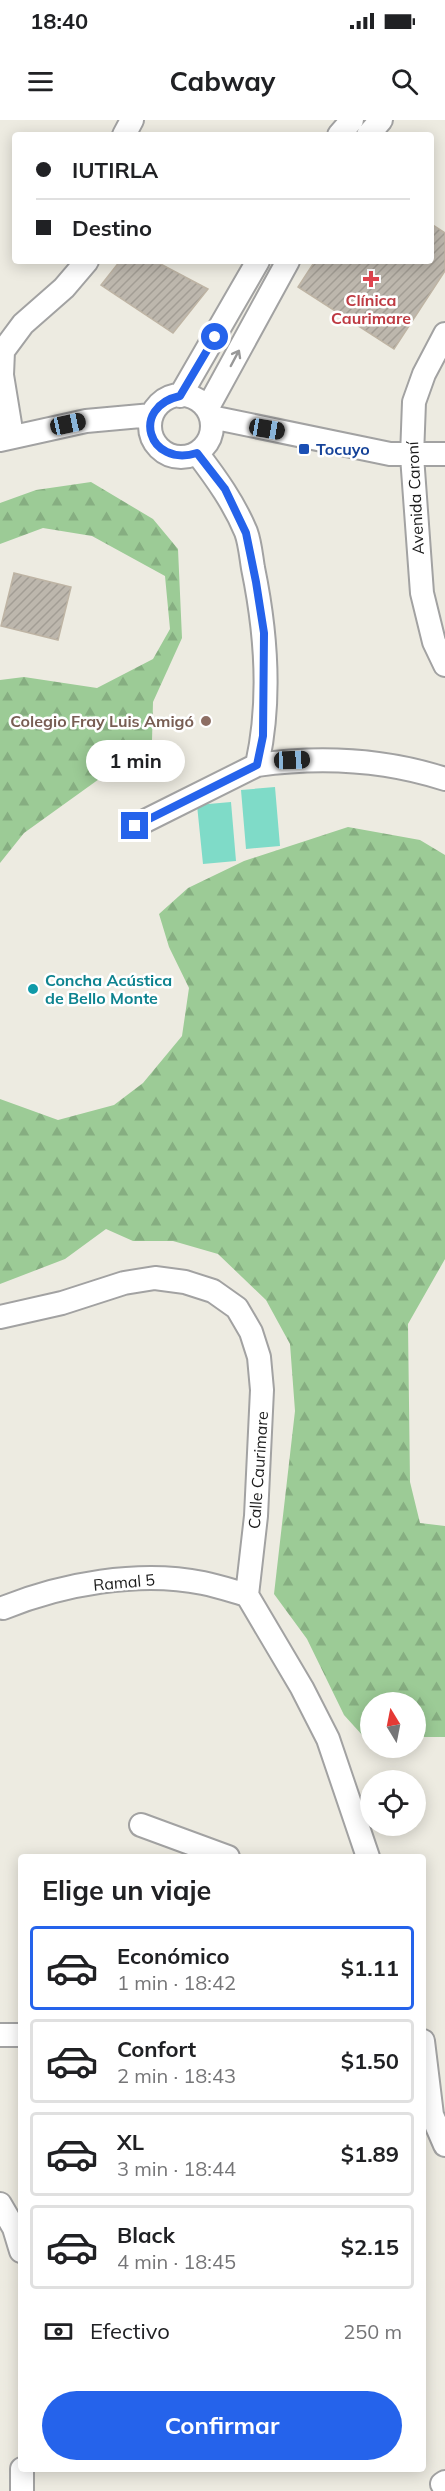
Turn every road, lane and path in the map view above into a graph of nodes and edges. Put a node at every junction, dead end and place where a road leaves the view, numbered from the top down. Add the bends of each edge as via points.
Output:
1 (352, 120) edge
2 (381, 120) edge
3 (342, 132) edge
4 (371, 132) edge
5 (84, 264) edge
6 (256, 264) edge
7 (286, 264) edge
8 (445, 334) edge
9 (180, 396) junction
10 (209, 413) junction
11 (152, 415) junction
12 (6, 438) edge
13 (197, 453) junction
14 (445, 454) edge
15 (412, 456) junction
16 (445, 665) edge
17 (257, 765) junction
18 (445, 779) edge
19 (135, 826) dead end
20 (0, 1317) edge
21 (247, 1595) junction
22 (3, 1608) dead end
23 (141, 1825) dead end
24 (220, 1854) edge
25 (367, 1854) edge
26 (0, 2035) edge
27 (18, 2035) edge
28 (426, 2100) edge
29 (427, 2120) edge
30 (445, 2145) edge
31 (0, 2204) edge
32 (18, 2241) edge
33 (22, 2472) edge
34 (22, 2491) edge

1 - 3 street
2 - 4 street
5 - 12 street via 23,324 3,351
6 - 9 street
10 -> 7 street
8 - 15 street, Avenida Caroní via 414,402
9 - 10 street via 199,399
9 - 11 street via 160,404
10 - 13 street via 211,437
10 - 15 street via 348,446
11 - 12 street via 86,421
11 - 13 street via 152,435 165,453 175,457
13 - 17 street via 225,489 246,533 256,582 264,633 263,736
14 - 15 street
15 - 16 street, Avenida Caroní via 422,593 434,642
17 - 18 street via 333,758
17 - 19 street
20 - 21 street, Calle Caurimare via 155,1278 204,1288 237,1308 259,1357 262,1390 256,1516
21 - 22 street, Ramal 5 via 202,1582 163,1578 75,1587
21 - 25 street via 328,1739
23 - 24 street
26 - 27 street
28 - 29 street
29 - 30 street
31 - 32 street
33 - 34 street

